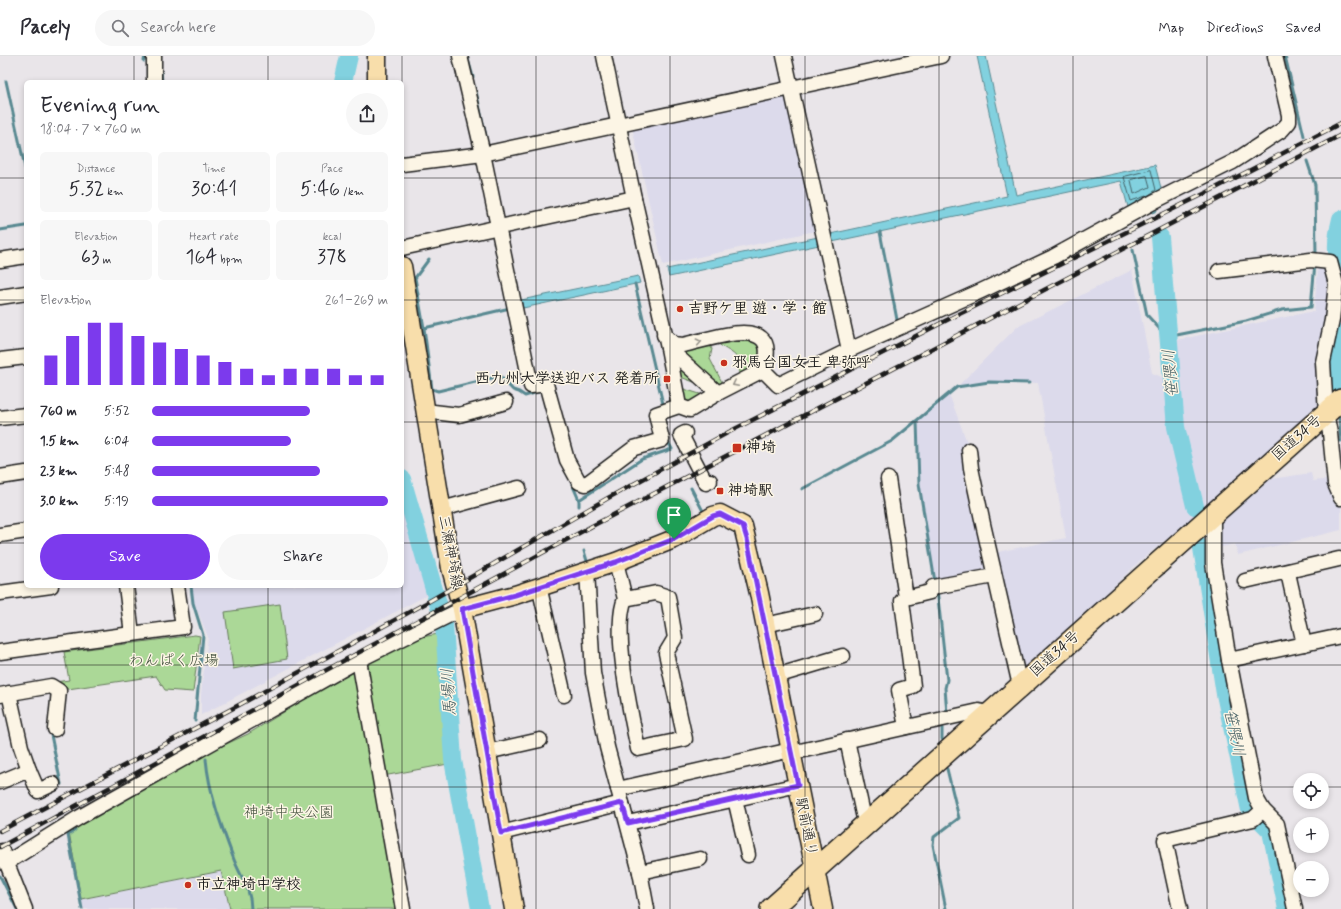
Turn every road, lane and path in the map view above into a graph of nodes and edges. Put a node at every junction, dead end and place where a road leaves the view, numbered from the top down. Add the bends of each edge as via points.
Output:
1 (154, 56) edge
2 (377, 56) edge
3 (460, 56) edge
4 (604, 56) edge
5 (784, 56) edge
6 (941, 56) edge
7 (1274, 56) edge
8 (154, 80) edge
9 (377, 80) edge
10 (791, 88) junction
11 (618, 125) junction
12 (483, 154) junction
13 (404, 164) edge
14 (634, 198) junction
15 (498, 228) junction
16 (404, 248) edge
17 (24, 256) edge
18 (0, 260) edge
19 (1219, 272) dead end
20 (404, 279) edge
21 (1338, 283) edge
22 (24, 293) edge
23 (0, 297) edge
24 (666, 341) junction
25 (849, 350) junction
26 (24, 357) edge
27 (0, 360) edge
28 (763, 370) junction
29 (718, 393) junction
30 (506, 402) dead end
31 (679, 406) junction
32 (1334, 406) edge
33 (425, 411) junction
34 (24, 415) edge
35 (0, 418) edge
36 (685, 433) dead end
37 (969, 450) dead end
38 (24, 473) edge
39 (0, 477) edge
40 (888, 479) dead end
41 (710, 480) dead end
42 (519, 488) dead end
43 (1341, 498) edge
44 (442, 509) junction
45 (1213, 513) junction
46 (24, 531) edge
47 (0, 535) edge
48 (1339, 559) dead end
49 (616, 562) junction
50 (587, 571) junction
51 (1288, 572) junction
52 (994, 576) junction
53 (1245, 581) dead end
54 (539, 586) junction
55 (36, 588) edge
56 (126, 588) edge
57 (177, 588) edge
58 (0, 593) edge
59 (906, 598) junction
60 (625, 599) junction
61 (457, 612) junction
62 (814, 614) dead end
63 (765, 625) junction
64 (132, 634) junction
65 (1341, 636) edge
66 (1304, 644) junction
67 (0, 652) edge
68 (843, 656) dead end
69 (359, 660) junction
70 (1229, 660) junction
71 (776, 676) junction
72 (1022, 683) junction
73 (4, 694) edge
74 (564, 696) dead end
75 (989, 713) junction
76 (906, 727) junction
77 (55, 729) dead end
78 (540, 740) dead end
79 (847, 740) junction
80 (791, 751) junction
81 (487, 752) junction
82 (29, 770) junction
83 (0, 782) edge
84 (53, 784) dead end
85 (798, 785) junction
86 (622, 788) junction
87 (735, 799) junction
88 (622, 803) junction
89 (1258, 815) junction
90 (631, 822) junction
91 (868, 822) junction
92 (501, 833) junction
93 (748, 855) dead end
94 (700, 859) dead end
95 (814, 869) junction
96 (644, 872) junction
97 (26, 909) edge
98 (402, 909) edge
99 (514, 909) edge
100 (647, 909) edge
101 (771, 909) edge
102 (823, 909) edge
103 (1180, 909) edge
104 (1295, 909) edge

1 - 8 street
2 - 9 main road
3 - 12 street
4 - 11 street
5 - 10 street
6 - 10 street
7 - 25 street via 1289,122 1282,130 1233,162 1047,260
10 - 11 street
10 - 25 street
11 - 12 street
11 - 14 street
12 - 13 street
12 - 15 street
14 - 15 street
14 - 24 street
15 - 16 street
15 - 31 street via 531,386 546,384 567,460 579,482 586,484 634,448 662,440 656,414
17 - 18 street
19 - 21 street via 1316,260 1330,262
20 - 33 main road, 三瀬神埼線
21 - 32 street via 1323,362
22 - 23 street
24 -> 28 street via 683,345 743,332 757,334 765,342 767,358
24 - 29 street
24 - 31 street
25 - 28 street via 778,385
26 - 27 street
28 -> 29 street
29 - 31 street via 690,410
30 - 33 street via 459,415
32 - 43 street via 1330,433 1335,484
32 - 45 highway, 国道34号
33 - 44 main road, 三瀬神埼線
34 - 35 street
36 - 41 street via 681,435 706,483
37 - 52 street
38 - 39 street
40 - 59 street
42 - 44 street
44 - 61 main road, 三瀬神埼線
45 - 70 street via 1213,563
45 - 72 highway, 国道34号
46 - 47 street
48 - 51 street
49 - 50 main road
49 - 60 street
49 - 63 main road, 駅前通り via 674,539 720,514 743,526
50 - 54 main road
50 - 86 street via 593,673 607,747
51 - 53 street
51 - 66 street
52 - 59 street via 936,586 930,592
52 - 72 street via 1018,677
54 - 61 main road
54 - 74 street
55 - 58 street
56 - 64 street
57 - 64 street via 182,627
59 - 76 street via 902,601 913,686 899,690
60 - 60 street via 656,593 668,597 675,638 666,653 685,739 638,749 627,698 621,629
61 - 69 street
61 - 81 main road, 三瀬神埼線
62 - 63 street
63 - 71 main road, 駅前通り
64 - 67 street
65 - 66 street
66 - 70 street
68 - 71 street
69 - 97 street via 4,857
69 - 98 street
70 - 89 street
71 - 80 main road, 駅前通り
72 - 75 highway, 国道34号
73 - 77 street via 51,686 60,691
73 - 82 street
75 - 76 street via 979,711
75 - 91 highway, 国道34号
76 - 79 street
78 - 81 street
79 - 80 street
79 - 91 street
80 - 85 main road, 駅前通り
80 - 86 street
81 - 92 main road, 三瀬神埼線
82 - 83 street
82 - 84 street via 38,790
85 - 87 street
85 - 95 main road, 駅前通り
86 - 88 street
87 - 90 street
87 - 93 street
88 - 90 street
88 - 92 street
89 - 103 street via 1165,840
89 - 104 street via 1277,824
90 - 96 street
91 - 95 highway, 国道34号
92 - 99 main road, 三瀬神埼線
94 - 96 street
95 - 101 highway, 国道34号
95 - 102 main road, 駅前通り
96 - 100 street

